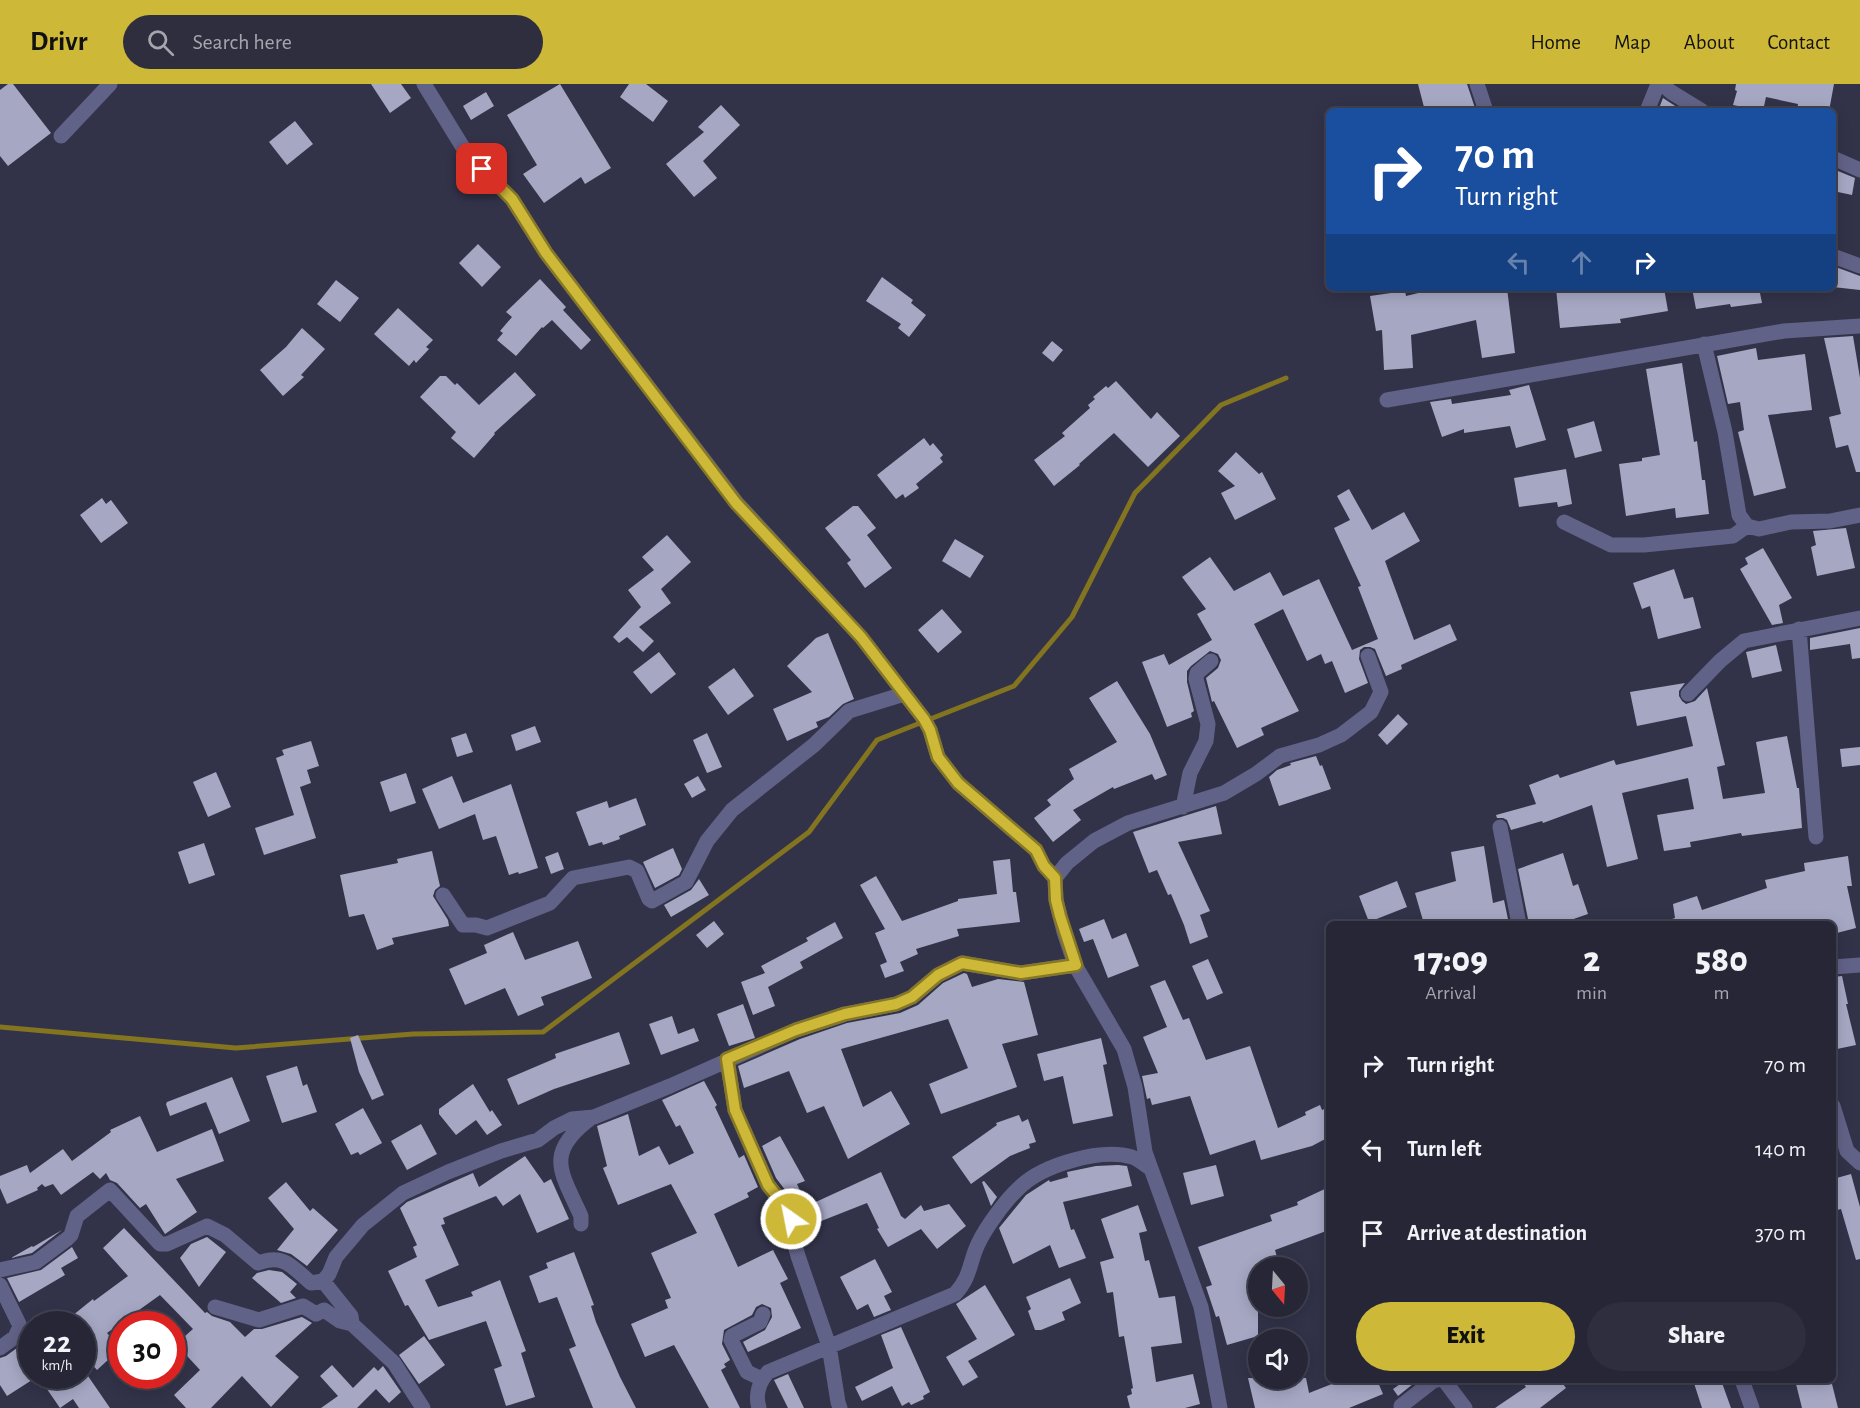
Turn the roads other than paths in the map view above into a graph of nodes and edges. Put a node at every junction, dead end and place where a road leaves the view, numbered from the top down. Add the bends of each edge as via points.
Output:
1 (110, 84) edge
2 (424, 84) edge
3 (1477, 84) edge
4 (1660, 84) edge
5 (1485, 108) edge
6 (1648, 108) edge
7 (1697, 108) edge
8 (61, 136) dead end
9 (1836, 160) edge
10 (1860, 170) edge
11 (1836, 257) edge
12 (1860, 266) edge
13 (1860, 326) edge
14 (1704, 344) junction
15 (1386, 400) dead end
16 (1860, 515) edge
17 (1564, 522) dead end
18 (1747, 526) junction
19 (1860, 618) edge
20 (1800, 630) junction
21 (1368, 656) dead end
22 (1211, 661) dead end
23 (904, 694) junction
24 (1688, 694) dead end
25 (1183, 807) junction
26 (1500, 826) dead end
27 (1815, 837) dead end
28 (1055, 878) junction
29 (443, 895) dead end
30 (1518, 921) edge
31 (1076, 965) junction
32 (1860, 965) edge
33 (1836, 967) edge
34 (727, 1059) junction
35 (594, 1116) junction
36 (1836, 1116) edge
37 (1860, 1163) edge
38 (1151, 1169) junction
39 (581, 1224) dead end
40 (0, 1270) edge
41 (323, 1281) junction
42 (0, 1285) edge
43 (215, 1307) dead end
44 (763, 1314) dead end
45 (352, 1324) junction
46 (830, 1346) junction
47 (0, 1348) edge
48 (762, 1379) junction
49 (1430, 1383) edge
50 (1446, 1383) edge
51 (1743, 1383) edge
52 (1401, 1406) dead end
53 (423, 1408) edge
54 (759, 1408) edge
55 (840, 1408) edge
56 (1220, 1408) edge
57 (1465, 1408) edge
58 (1752, 1408) edge

1 - 8 street
2 - 23 street via 467,154 512,199 546,253 736,503 861,637
3 - 5 street
4 - 6 street
4 - 7 street
9 - 10 street
11 - 12 street
13 - 14 street via 1784,331
14 - 15 street
14 - 18 street via 1739,515
16 - 18 street via 1759,528
17 - 18 street via 1611,545 1733,536
19 - 20 street
20 - 24 street via 1744,641
20 - 27 street
21 - 25 street via 1381,692 1371,712 1341,735 1280,756 1224,793
22 - 25 street via 1197,673 1208,724 1206,741 1190,773
23 - 28 street via 927,725 938,757 958,783 1036,850
23 - 29 street via 849,711 814,745 732,810 707,842 686,882 652,901 637,871 629,867 573,878 550,903 487,928 463,925
25 - 28 street via 1128,823 1094,841
26 - 30 street
28 - 31 street via 1056,900
31 - 34 street via 1021,973 962,963 896,1004 845,1014
31 - 38 street via 1124,1049
32 - 33 street
34 - 35 street
34 - 46 street via 735,1110 768,1185 790,1213 798,1256
35 - 39 street via 574,1131 560,1155 561,1170
35 - 41 street via 572,1119 538,1140 448,1172 403,1194 363,1225 336,1257
36 - 37 street via 1847,1151
38 - 46 street via 1134,1158 1112,1154 1084,1158 1046,1171 1019,1187 999,1212 978,1244 964,1285 956,1294
38 - 56 street via 1201,1307
40 - 41 street via 36,1262 67,1239 77,1216 110,1190 160,1244 207,1226 225,1235 258,1263 284,1261 310,1283
41 - 45 street via 351,1316
42 - 47 street via 20,1326 15,1337
43 - 45 street via 260,1320 303,1306 316,1314 322,1310
44 - 48 street via 760,1322 731,1340 747,1372
45 - 53 street via 394,1363
46 - 48 street via 768,1372
46 - 55 street
48 - 54 street
49 - 52 street
50 - 57 street
51 - 58 street

